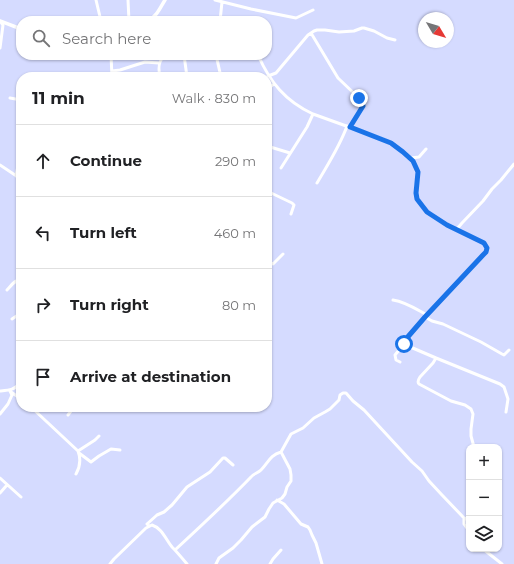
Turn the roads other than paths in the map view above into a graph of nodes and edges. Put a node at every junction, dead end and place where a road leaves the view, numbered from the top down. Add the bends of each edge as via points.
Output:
1 (96, 0) edge
2 (128, 0) edge
3 (165, 0) edge
4 (215, 0) edge
5 (225, 1) edge
6 (313, 10) dead end
7 (100, 16) edge
8 (129, 16) edge
9 (155, 16) edge
10 (221, 16) edge
11 (0, 21) edge
12 (16, 26) edge
13 (311, 32) junction
14 (395, 40) dead end
15 (0, 48) edge
16 (111, 60) edge
17 (161, 60) edge
18 (185, 60) edge
19 (217, 60) edge
20 (260, 60) edge
21 (159, 63) junction
22 (112, 71) joint
23 (160, 72) edge
24 (186, 72) edge
25 (220, 72) edge
26 (266, 72) edge
27 (272, 74) edge
28 (272, 81) edge
29 (274, 84) joint
30 (10, 98) dead end
31 (16, 99) edge
32 (313, 114) junction
33 (348, 126) junction
34 (272, 148) edge
35 (426, 149) dead end
36 (290, 153) junction
37 (411, 158) junction
38 (514, 164) edge
39 (0, 165) edge
40 (281, 168) dead end
41 (16, 176) edge
42 (317, 183) dead end
43 (272, 193) edge
44 (291, 214) dead end
45 (456, 230) junction
46 (283, 254) dead end
47 (272, 264) edge
48 (16, 280) edge
49 (6, 290) dead end
50 (393, 300) dead end
51 (16, 316) edge
52 (426, 316) junction
53 (12, 319) dead end
54 (406, 343) junction
55 (509, 350) dead end
56 (436, 358) junction
57 (400, 362) dead end
58 (16, 387) edge
59 (0, 391) edge
60 (10, 391) junction
61 (16, 395) edge
62 (36, 412) edge
63 (70, 412) edge
64 (506, 412) dead end
65 (0, 414) edge
66 (68, 415) dead end
67 (99, 436) dead end
68 (473, 444) edge
69 (120, 450) dead end
70 (79, 452) junction
71 (281, 452) junction
72 (233, 465) dead end
73 (76, 474) dead end
74 (0, 478) edge
75 (7, 485) junction
76 (0, 493) edge
77 (21, 497) dead end
78 (277, 500) junction
79 (464, 518) joint
80 (149, 526) junction
81 (466, 527) edge
82 (175, 550) junction
83 (281, 550) dead end
84 (487, 552) edge
85 (110, 564) edge
86 (187, 564) edge
87 (216, 564) edge
88 (270, 564) edge
89 (322, 564) edge
90 (502, 564) edge

1 - 7 street
2 - 8 street
3 - 9 main road
4 - 5 street
5 - 6 street via 245,8 296,18
5 - 10 street
11 - 12 main road
11 - 15 street via 3,25
13 - 14 street via 354,31 364,28
13 - 27 street
13 - 33 street via 338,78 364,104
16 - 22 street
17 - 21 street
18 - 24 street
19 - 25 street
20 - 26 street
21 - 22 street via 146,62
21 - 23 street
28 - 29 street
29 - 32 street via 290,100
30 - 31 street
32 - 33 street
32 - 36 street
33 - 37 street via 391,143
33 - 42 street
34 - 36 street
35 - 37 street via 419,157
36 - 40 street
37 - 45 street via 418,172 417,199 427,212
38 - 45 street
39 - 41 street
43 - 44 street via 294,205
45 - 52 street via 484,243 486,252
46 - 47 street
48 - 49 street
50 - 52 street via 413,306
51 - 53 street
52 - 54 street via 406,339
52 - 55 street via 504,355
54 - 56 street
54 - 57 street via 395,355 396,360
56 - 64 street via 504,387 508,399
56 - 68 street via 418,383 471,409
58 - 60 street
59 - 60 street
60 - 61 street
60 - 65 street via 12,395
62 - 70 street
63 - 66 street
67 - 70 street
69 - 70 street via 111,449 91,462
70 - 73 street via 79,469
71 - 78 street via 290,469 291,481 284,496
71 - 79 street via 291,434 325,412 337,402 341,394 346,393
71 - 82 street via 266,462 261,470 252,475 221,508
72 - 80 street via 223,458 210,472 186,488 164,512 150,521 147,524
74 - 75 street
75 - 76 street
75 - 77 street
78 - 87 street via 265,517 219,558
78 - 89 street via 284,504 301,524 308,527 316,542
79 - 81 street
80 - 82 street via 158,528
80 - 85 street
82 - 86 street
83 - 88 street
84 - 90 street

